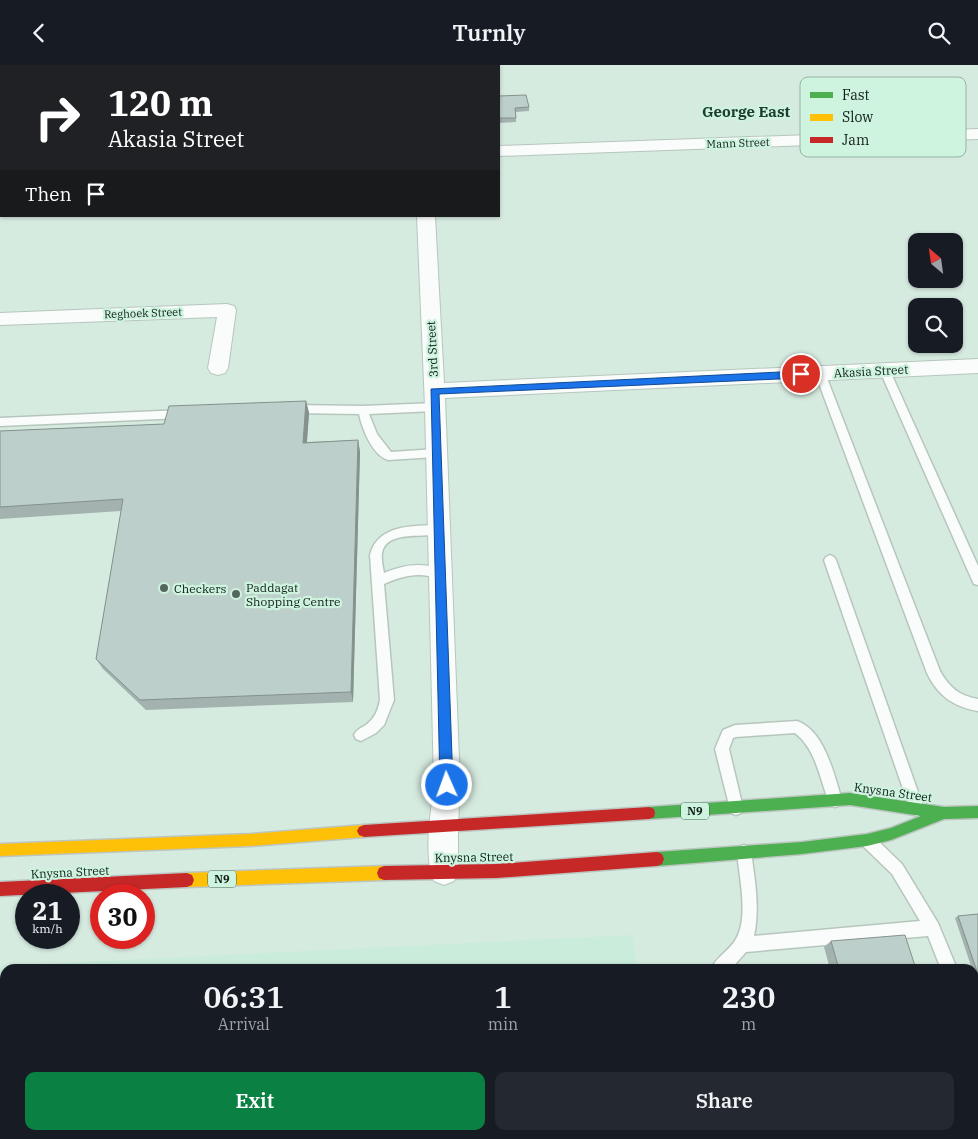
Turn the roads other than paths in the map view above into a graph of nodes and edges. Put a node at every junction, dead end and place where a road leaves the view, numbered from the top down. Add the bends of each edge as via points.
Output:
1 (800, 140) edge
2 (500, 151) edge
3 (426, 217) edge
4 (0, 319) edge
5 (978, 366) edge
6 (218, 368) dead end
7 (885, 371) junction
8 (820, 373) junction
9 (435, 399) junction
10 (280, 409) edge
11 (364, 410) junction
12 (193, 413) edge
13 (0, 422) edge
14 (436, 453) junction
15 (439, 530) junction
16 (830, 560) dead end
17 (378, 581) junction
18 (978, 581) edge
19 (440, 585) junction
20 (978, 705) edge
21 (361, 735) dead end
22 (835, 800) junction
23 (736, 808) junction
24 (917, 809) junction
25 (978, 812) edge
26 (944, 813) junction
27 (444, 825) junction
28 (867, 840) junction
29 (0, 850) edge
30 (744, 852) junction
31 (444, 871) junction
32 (0, 889) edge
33 (933, 928) junction
34 (742, 945) junction
35 (724, 964) edge
36 (947, 964) edge

1 - 2 street, Mann Street
3 - 9 street, 3rd Street
4 - 6 street, Reghoek Street via 227,310
5 - 7 street, Akasia Street
7 - 8 street, Akasia Street
7 - 18 lane
8 - 9 street, Akasia Street
8 - 20 lane via 934,673 953,698
9 - 11 lane
9 - 14 street, 3rd Street
10 - 11 lane
11 - 14 lane via 376,443 388,456
12 - 13 lane
14 - 15 street, 3rd Street
15 - 17 lane via 404,533 383,540 376,555
15 - 19 street, 3rd Street
16 - 24 lane
17 - 19 lane via 417,569 433,572
17 - 21 lane via 387,699 384,715 371,731
19 - 27 street, 3rd Street via 447,785
22 - 23 highway, Knysna Street / N9
22 - 23 lane via 814,747 803,730 796,727 735,731 728,735 722,749
22 - 24 highway, Knysna Street / N9 via 850,799
23 - 27 highway, Knysna Street / N9
24 - 26 highway, Knysna Street / N9
25 - 26 highway, Knysna Street / N9
26 - 28 highway, Knysna Street / N9
27 - 29 highway, Knysna Street / N9 via 250,840
27 - 31 street, 3rd Street
28 - 30 highway, Knysna Street / N9
28 - 33 lane via 897,869
30 - 31 highway, Knysna Street / N9 via 497,871
30 - 34 lane via 750,908 748,930
31 - 32 highway, Knysna Street / N9
33 - 34 lane
33 - 36 lane
34 - 35 lane

